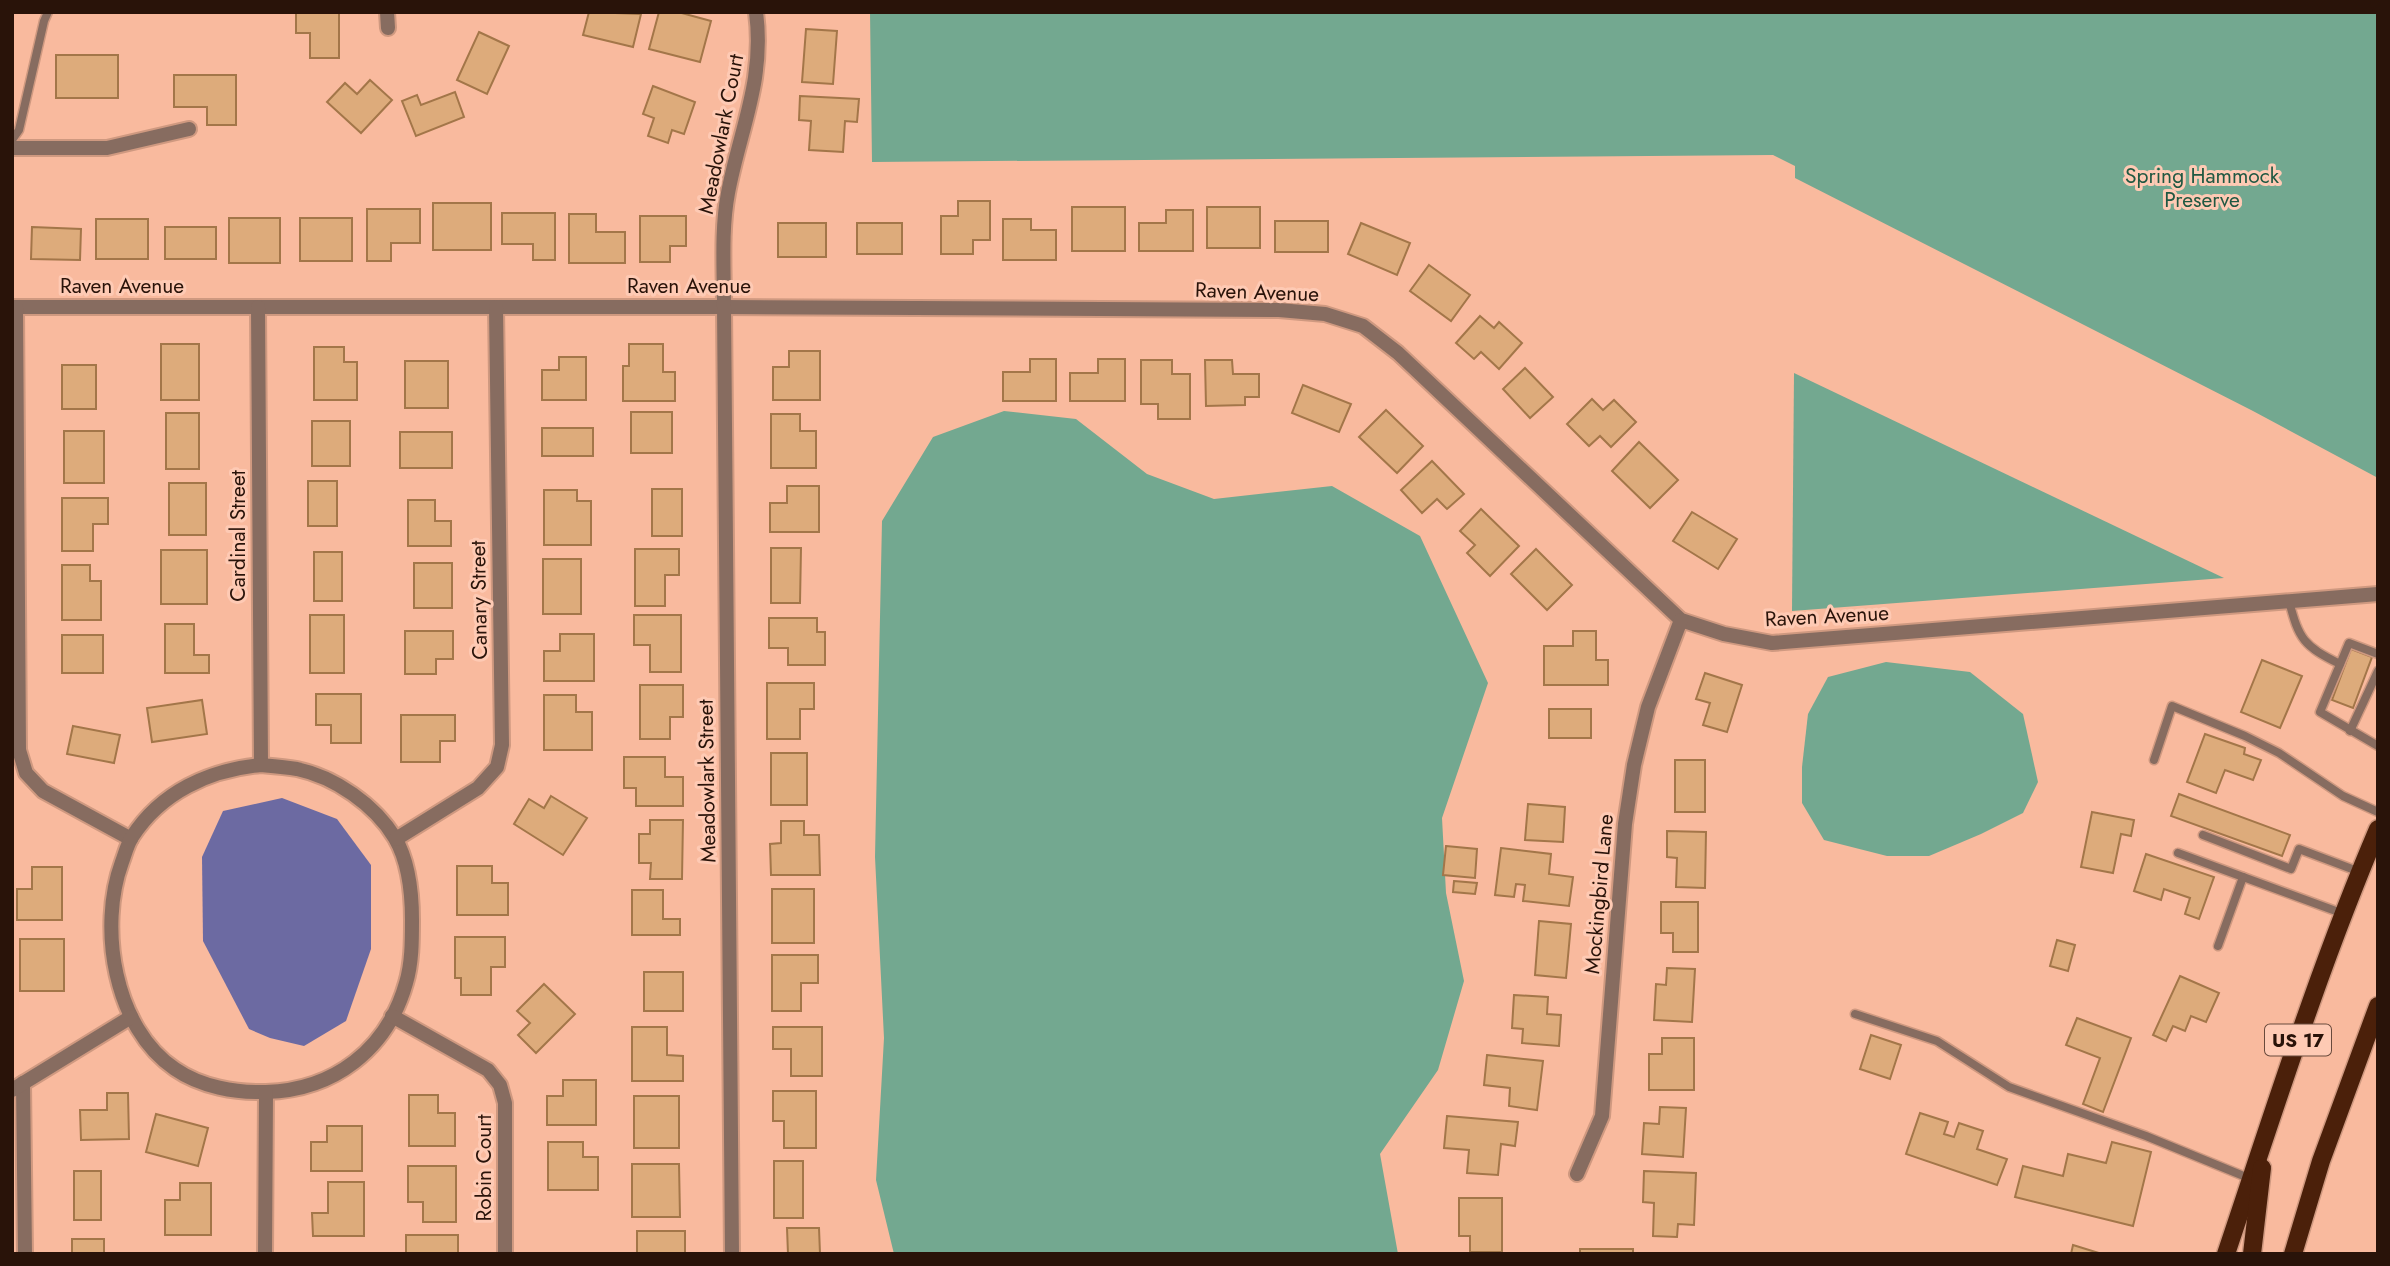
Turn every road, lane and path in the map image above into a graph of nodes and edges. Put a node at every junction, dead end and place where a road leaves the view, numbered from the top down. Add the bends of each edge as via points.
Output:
1 (48, 12) edge
2 (387, 12) edge
3 (756, 12) edge
4 (388, 28) dead end
5 (189, 129) dead end
6 (12, 140) edge
7 (12, 149) edge
8 (14, 307) edge
9 (258, 307) junction
10 (496, 307) junction
11 (724, 307) junction
12 (2378, 594) edge
13 (2289, 601) junction
14 (1681, 620) junction
15 (2378, 654) edge
16 (2340, 664) junction
17 (2378, 671) edge
18 (2350, 731) junction
19 (2378, 746) edge
20 (2154, 760) dead end
21 (261, 765) junction
22 (2378, 812) edge
23 (2378, 829) edge
24 (2203, 835) dead end
25 (131, 839) junction
26 (396, 839) junction
27 (2178, 853) dead end
28 (2360, 872) junction
29 (2243, 877) junction
30 (2344, 914) junction
31 (2218, 946) dead end
32 (2378, 1006) edge
33 (1855, 1014) dead end
34 (392, 1016) junction
35 (131, 1017) junction
36 (18, 1086) edge
37 (265, 1092) junction
38 (2266, 1134) junction
39 (1577, 1174) dead end
40 (2251, 1179) junction
41 (25, 1254) edge
42 (265, 1254) edge
43 (505, 1254) edge
44 (732, 1254) edge
45 (2226, 1254) edge
46 (2252, 1254) edge
47 (2293, 1254) edge

1 - 6 lane via 19,130
2 - 4 street
3 - 11 street, Meadowlark Court via 760,41 757,78 728,194
5 - 7 street via 107,148
8 - 9 street, Raven Avenue
8 - 25 street via 19,750 26,773 43,790
9 - 10 street, Raven Avenue
9 - 21 street, Cardinal Street
10 - 11 street, Raven Avenue
10 - 26 street, Canary Street via 502,745 497,767 478,788
11 - 14 street, Raven Avenue via 1279,310 1325,314 1363,326 1398,353
11 - 44 street, Meadowlark Street
12 - 13 street, Raven Avenue
13 - 14 street, Raven Avenue via 1772,643 1724,635
13 - 16 lane via 2303,640 2313,651
14 - 39 street, Mockingbird Lane via 1648,707 1634,765 1625,824 1602,1116
15 - 16 lane via 2348,643
16 - 18 lane via 2320,712
17 - 18 lane
18 - 19 lane
20 - 22 lane via 2172,706 2279,753 2343,796
21 - 25 street via 233,768 181,788 155,808
21 - 26 street via 299,769 330,781 377,814
23 - 28 main road, US 17
24 - 28 lane via 2291,869 2299,849
25 - 35 street via 117,875 112,944
26 - 34 street via 408,872 412,951 406,984
27 - 29 lane
28 - 30 main road, US 17
29 - 30 lane
29 - 31 lane
30 - 38 main road, US 17
32 - 47 main road, US 17
33 - 40 lane via 1937,1041 2009,1087
34 - 37 street via 362,1055 334,1077 299,1090
34 - 43 street, Robin Court via 488,1070 500,1085 505,1103
35 - 36 street
35 - 37 street via 149,1045 175,1069 237,1092
36 - 41 street
37 - 42 street
38 - 40 main road, US 17
38 - 46 main road
40 - 45 main road, US 17

